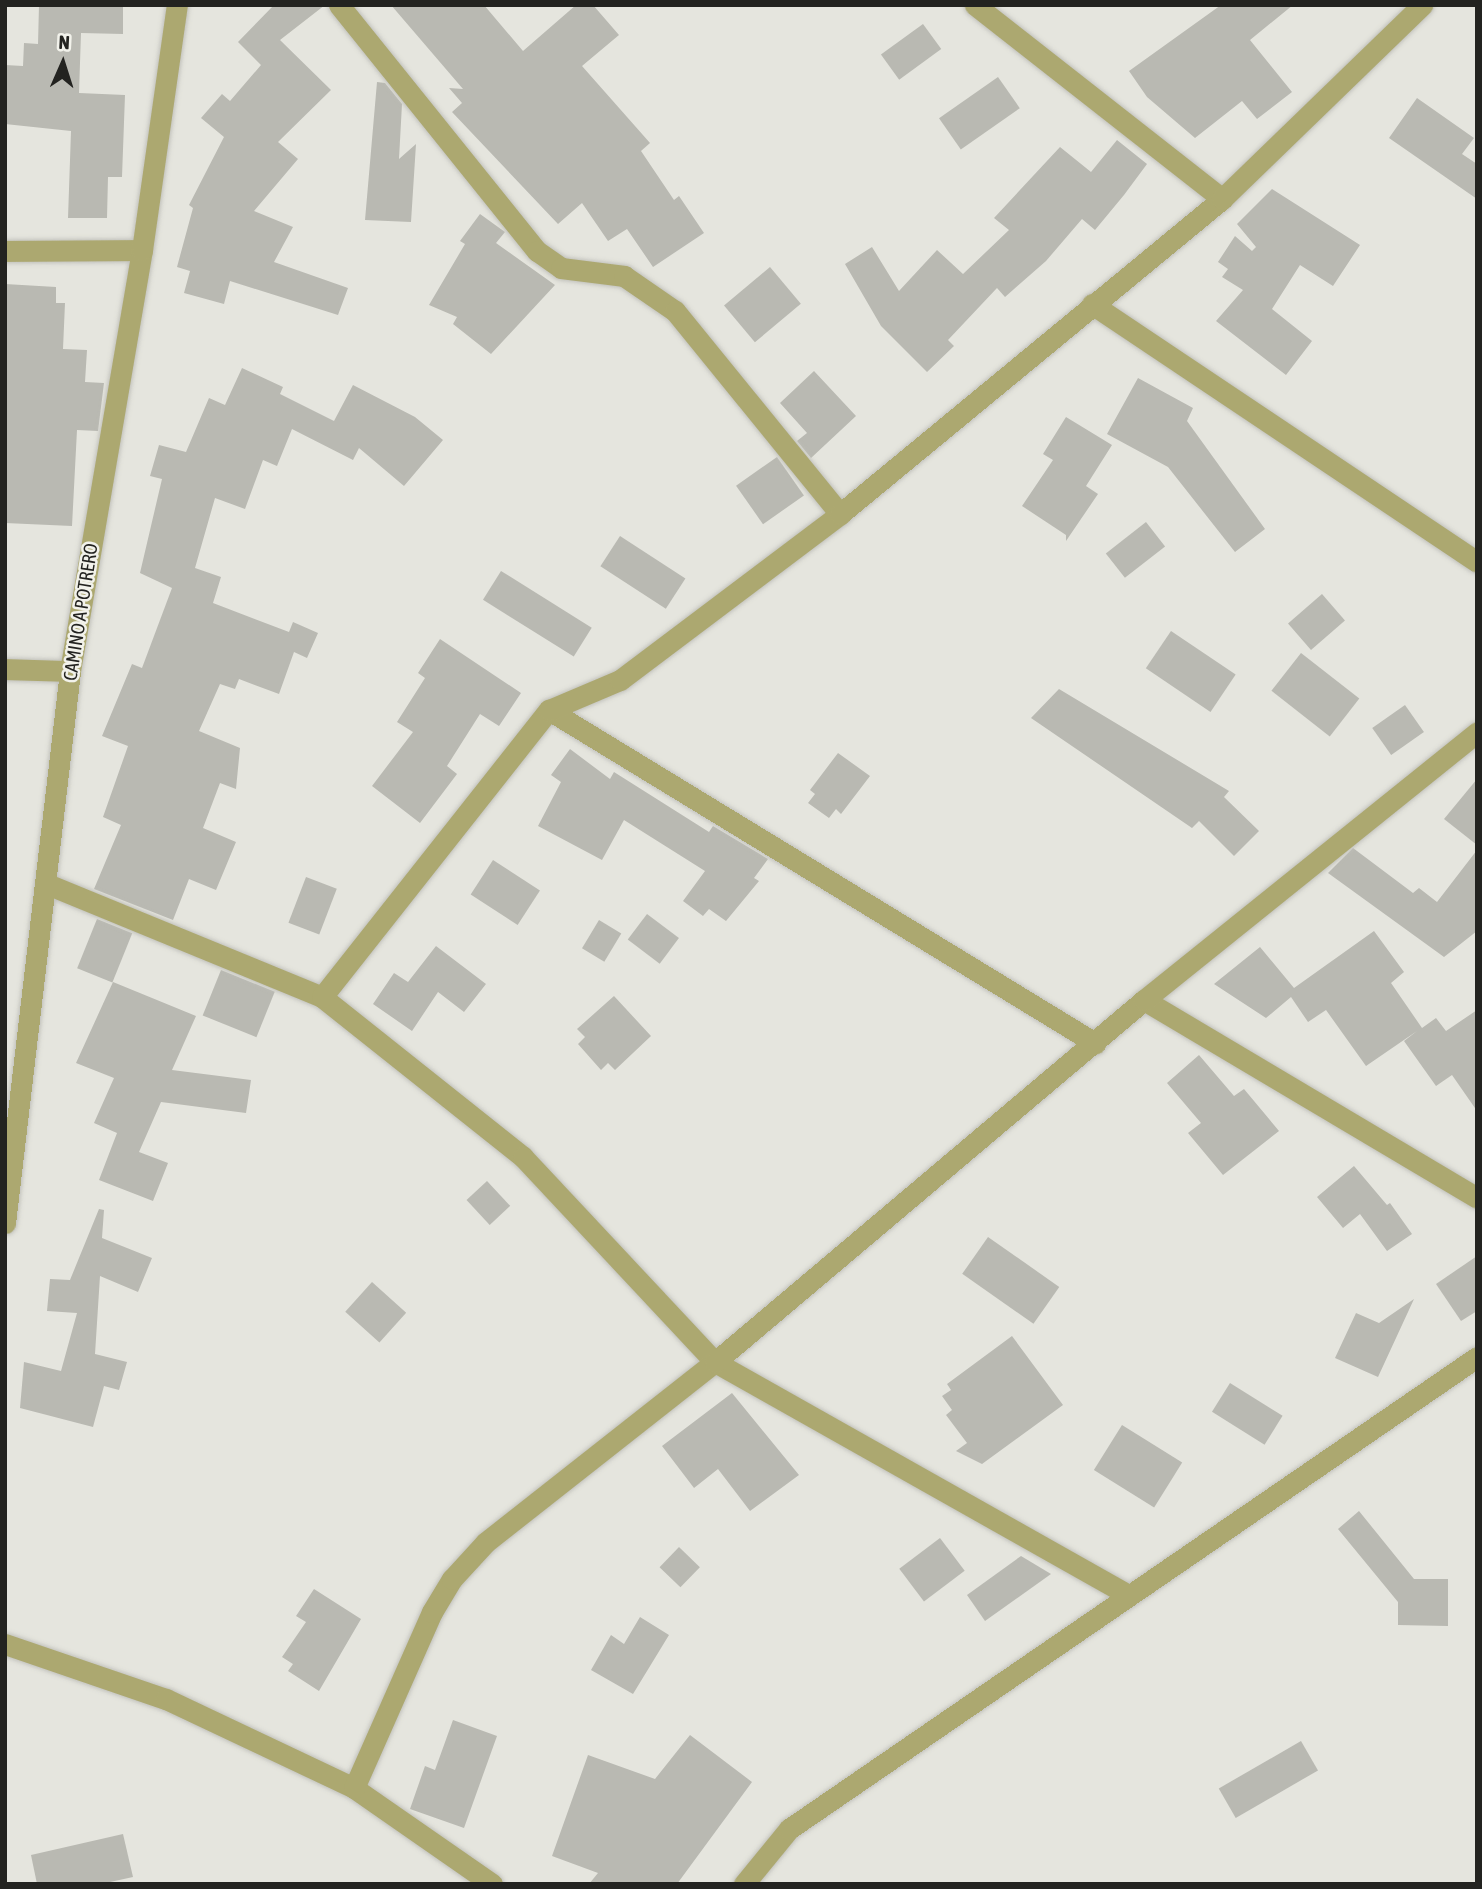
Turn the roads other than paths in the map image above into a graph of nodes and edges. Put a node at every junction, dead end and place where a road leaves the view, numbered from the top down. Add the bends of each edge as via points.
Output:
1 (177, 5) edge
2 (339, 5) edge
3 (975, 5) edge
4 (1422, 5) edge
5 (1222, 199) junction
6 (142, 250) junction
7 (5, 251) edge
8 (1092, 304) junction
9 (840, 514) junction
10 (1477, 562) edge
11 (5, 669) edge
12 (70, 671) junction
13 (549, 710) junction
14 (1477, 733) edge
15 (47, 884) junction
16 (322, 997) junction
17 (1144, 1000) junction
18 (1095, 1043) junction
19 (1477, 1198) edge
20 (5, 1223) edge
21 (1477, 1357) edge
22 (715, 1362) junction
23 (1127, 1594) junction
24 (5, 1644) edge
25 (354, 1788) junction
26 (492, 1884) edge
27 (744, 1884) edge

1 - 6 street, CAMINO A POTRERO
2 - 9 street via 537,251 561,268 624,276 675,311
3 - 5 street
4 - 5 street
5 - 8 street
6 - 7 street
6 - 12 street, CAMINO A POTRERO
8 - 9 street
8 - 10 street
9 - 13 street via 620,680
11 - 12 street
12 - 15 street, CAMINO A POTRERO
13 - 16 street
13 - 18 street
14 - 17 street
15 - 16 street
15 - 20 street, CAMINO A POTRERO
16 - 22 street via 523,1157
17 - 18 street
17 - 19 street
18 - 22 street
21 - 23 street
22 - 23 street
22 - 25 street via 486,1542 452,1579 432,1612
23 - 27 street via 789,1829
24 - 25 street via 166,1699
25 - 26 street

